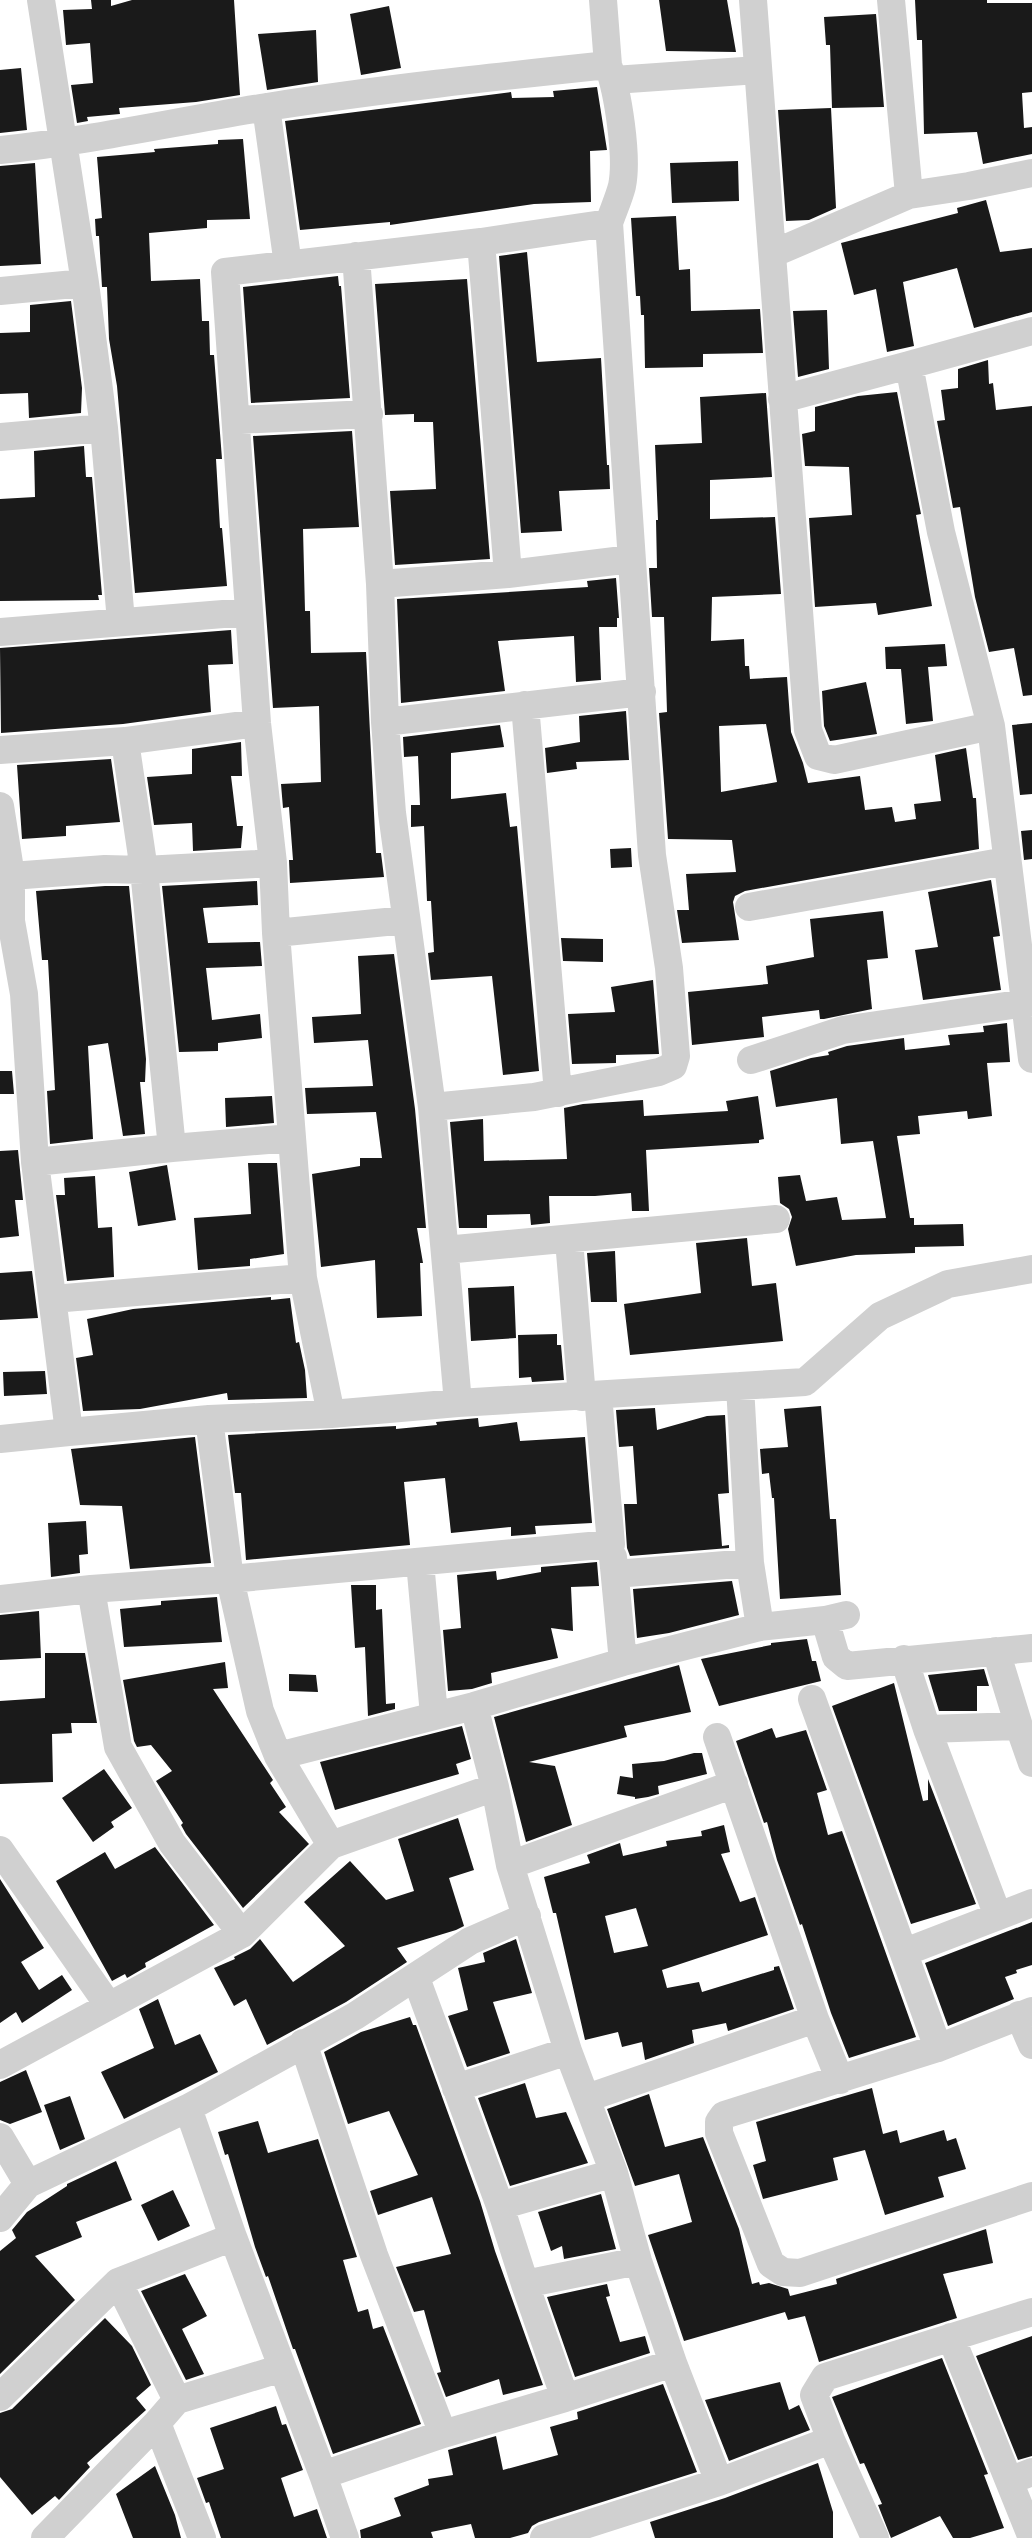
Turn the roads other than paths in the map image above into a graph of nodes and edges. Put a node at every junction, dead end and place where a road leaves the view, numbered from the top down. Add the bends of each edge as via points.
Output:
1 (41, 0) edge
2 (603, 0) edge
3 (753, 0) edge
4 (891, 0) edge
5 (758, 70) junction
6 (611, 72) junction
7 (265, 107) junction
8 (63, 143) junction
9 (0, 150) edge
10 (1032, 173) edge
11 (909, 195) junction
12 (609, 223) junction
13 (481, 242) junction
14 (772, 254) junction
15 (356, 256) junction
16 (288, 265) junction
17 (85, 282) junction
18 (0, 291) edge
19 (1032, 331) edge
20 (909, 365) junction
21 (782, 399) junction
22 (369, 414) junction
23 (236, 420) junction
24 (104, 428) junction
25 (0, 437) edge
26 (631, 559) junction
27 (508, 574) junction
28 (380, 584) junction
29 (248, 612) junction
30 (121, 621) junction
31 (0, 632) edge
32 (642, 692) junction
33 (525, 705) junction
34 (385, 722) junction
35 (257, 723) junction
36 (991, 726) junction
37 (125, 741) junction
38 (0, 750) edge
39 (0, 806) edge
40 (1006, 861) junction
41 (273, 863) junction
42 (144, 870) junction
43 (11, 876) junction
44 (749, 907) dead end
45 (406, 919) junction
46 (6, 922) edge
47 (276, 933) junction
48 (1029, 1003) edge
49 (1032, 1059) edge
50 (751, 1060) dead end
51 (558, 1093) junction
52 (432, 1107) junction
53 (292, 1138) junction
54 (172, 1148) junction
55 (35, 1162) junction
56 (776, 1219) dead end
57 (569, 1240) junction
58 (445, 1250) junction
59 (1032, 1269) edge
60 (303, 1278) junction
61 (53, 1299) junction
62 (740, 1386) junction
63 (590, 1396) junction
64 (458, 1403) junction
65 (331, 1414) junction
66 (209, 1419) junction
67 (69, 1432) junction
68 (0, 1439) edge
69 (611, 1544) junction
70 (420, 1562) junction
71 (750, 1563) junction
72 (615, 1574) junction
73 (230, 1579) junction
74 (91, 1589) junction
75 (0, 1599) edge
76 (760, 1627) junction
77 (1032, 1648) edge
78 (996, 1651) junction
79 (904, 1659) junction
80 (623, 1662) junction
81 (812, 1699) dead end
82 (474, 1706) junction
83 (434, 1715) junction
84 (1019, 1726) junction
85 (927, 1729) junction
86 (717, 1737) dead end
87 (278, 1756) junction
88 (1032, 1763) edge
89 (734, 1784) junction
90 (495, 1787) junction
91 (331, 1845) junction
92 (0, 1850) edge
93 (510, 1865) junction
94 (1032, 1903) edge
95 (527, 1916) junction
96 (998, 1916) junction
97 (243, 1934) junction
98 (905, 1952) junction
99 (416, 1978) junction
100 (109, 2006) junction
101 (1026, 2013) edge
102 (815, 2018) junction
103 (303, 2043) junction
104 (1032, 2045) edge
105 (938, 2048) junction
106 (568, 2051) junction
107 (0, 2064) edge
108 (841, 2080) junction
109 (456, 2088) junction
110 (587, 2098) junction
111 (188, 2108) junction
112 (0, 2137) edge
113 (614, 2173) junction
114 (28, 2184) junction
115 (1032, 2196) edge
116 (500, 2206) junction
117 (0, 2218) edge
118 (233, 2237) junction
119 (638, 2261) junction
120 (118, 2281) junction
121 (524, 2284) junction
122 (1032, 2312) edge
123 (951, 2337) junction
124 (673, 2363) junction
125 (282, 2368) junction
126 (0, 2397) edge
127 (565, 2398) junction
128 (177, 2400) junction
129 (158, 2423) junction
130 (443, 2434) junction
131 (831, 2440) junction
132 (323, 2475) junction
133 (1020, 2476) edge
134 (719, 2482) junction
135 (45, 2538) edge
136 (202, 2538) edge
137 (345, 2538) edge
138 (544, 2538) edge
139 (875, 2538) edge
140 (1032, 2538) edge

1 - 8 street
2 - 6 street
3 - 5 street
4 - 11 street
5 - 6 street
5 - 14 street
6 - 7 street via 386,89
6 - 12 street via 623,155 622,186
7 - 8 street
7 - 16 street
8 - 9 street
8 - 17 street
10 - 11 street
11 - 14 street
12 - 13 street
12 - 26 street
13 - 15 street
13 - 27 street
14 - 21 street
15 - 16 street
15 - 22 street
16 - 23 street via 225,272
17 - 18 street
17 - 24 street
19 - 20 street
20 - 21 street
20 - 36 street via 941,532
21 - 36 street via 808,730 818,755 834,760
22 - 23 street
22 - 28 street
23 - 29 street
24 - 25 street
24 - 30 street
26 - 27 street
26 - 32 street
27 - 28 street
28 - 34 street
29 - 30 street
29 - 35 street
30 - 31 street
32 - 33 street
32 - 51 street via 652,855 676,1056 673,1066 659,1072
33 - 34 street
33 - 51 street
34 - 45 street
35 - 37 street
35 - 41 street
36 - 40 street
37 - 38 street
37 - 42 street
39 - 43 street
40 - 44 street
40 - 48 street
41 - 42 street
41 - 47 street
42 - 43 street
42 - 54 street
43 - 46 street
45 - 47 street
45 - 52 street
46 - 55 street via 24,994
47 - 53 street
48 - 49 street
48 - 50 street via 843,1030
51 - 52 street
52 - 58 street
53 - 54 street
53 - 60 street
54 - 55 street
55 - 61 street
56 - 57 street
57 - 58 street
57 - 63 street
58 - 64 street
59 - 62 street via 948,1284 880,1316 805,1382
60 - 61 street
60 - 65 street
61 - 67 street
62 - 63 street
62 - 71 street
63 - 64 street
63 - 69 street
64 - 65 street
65 - 66 street
66 - 67 street
66 - 73 street
67 - 68 street
69 - 70 street
69 - 72 street
70 - 73 street
70 - 83 street
71 - 72 street
71 - 76 street
72 - 80 street
73 - 74 street
73 - 87 street via 260,1711
74 - 75 street
74 - 97 street via 118,1747 172,1843
76 - 79 street via 836,1617 836,1657 847,1666
76 - 80 street
77 - 78 street
78 - 79 street
78 - 84 street
79 - 85 street
80 - 82 street
81 - 98 street
82 - 83 street
82 - 90 street
83 - 87 street
84 - 85 street
84 - 88 street
85 - 96 street
86 - 89 street
87 - 91 street
89 - 93 street
89 - 102 street
90 - 91 street
90 - 93 street
91 - 97 street
92 - 100 street
93 - 95 street
94 - 96 street
95 - 99 street via 470,1941
95 - 106 street
96 - 98 street
97 - 100 street
98 - 105 street
99 - 103 street
99 - 109 street
100 - 107 street
101 - 104 street
101 - 105 street
102 - 108 street
102 - 110 street
103 - 111 street
103 - 130 street via 374,2255
105 - 108 street
106 - 109 street
106 - 110 street
108 - 115 street via 724,2115 719,2122 719,2133 771,2264 783,2272 800,2273
109 - 116 street
110 - 113 street
111 - 114 street
111 - 118 street
112 - 114 street
113 - 116 street
113 - 119 street
114 - 117 street
116 - 121 street
118 - 120 street
118 - 125 street
119 - 121 street
119 - 124 street
120 - 126 street
120 - 128 street
121 - 127 street
122 - 123 street
123 - 131 street via 825,2377 814,2395
123 - 133 street
124 - 127 street
124 - 134 street
125 - 128 street
125 - 132 street
127 - 130 street
128 - 129 street
129 - 135 street
129 - 136 street
130 - 132 street
131 - 134 street
131 - 139 street
132 - 137 street
133 - 140 street
134 - 138 street

